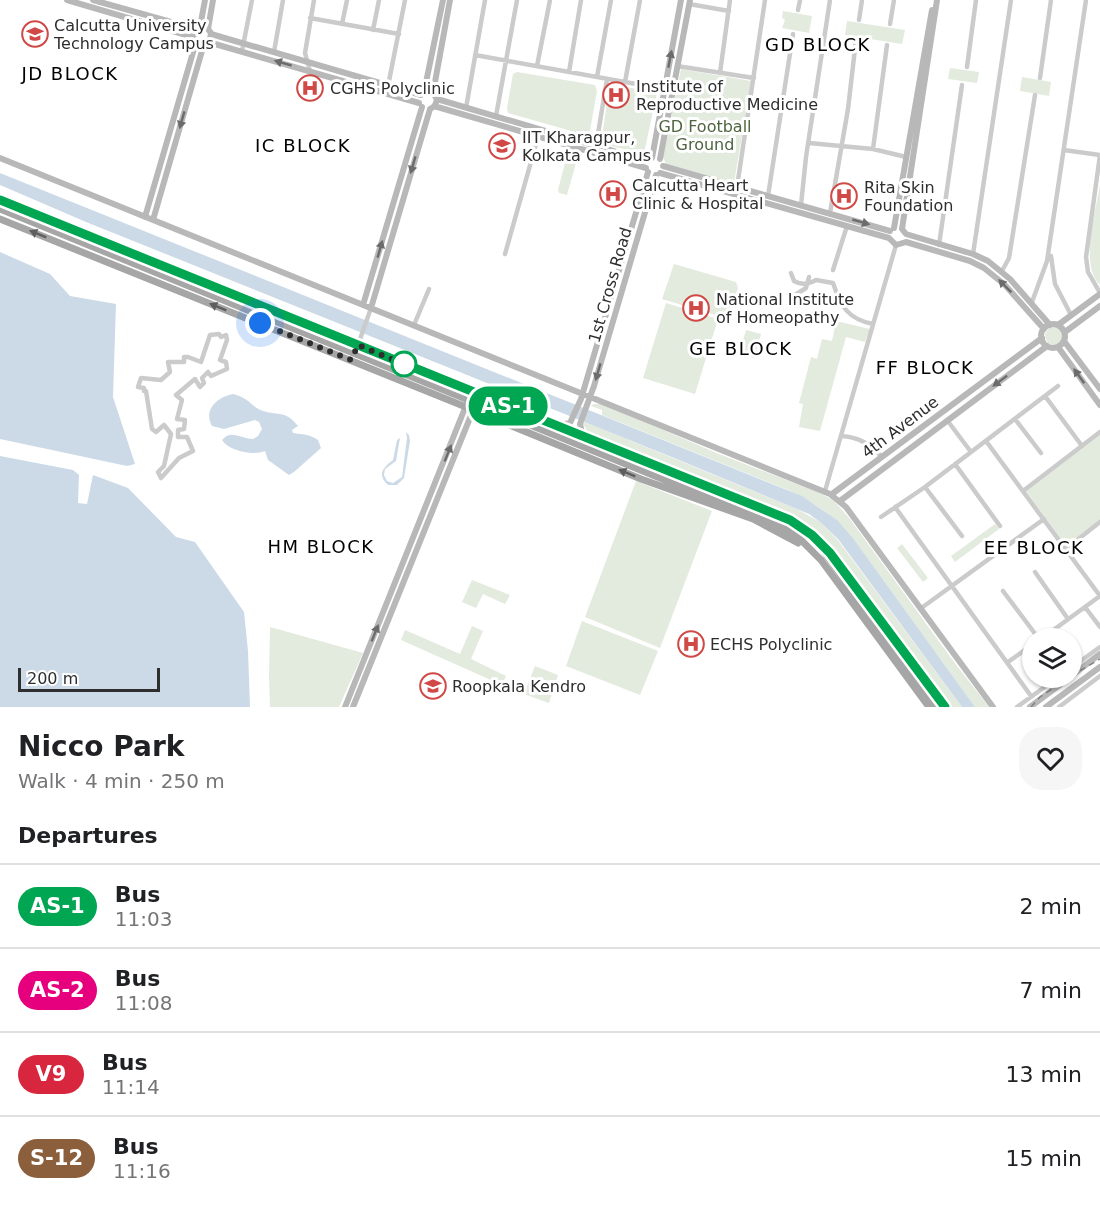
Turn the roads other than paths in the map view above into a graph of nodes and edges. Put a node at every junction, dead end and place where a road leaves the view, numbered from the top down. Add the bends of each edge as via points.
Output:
1 (67, 0) edge
2 (93, 0) edge
3 (205, 0) edge
4 (213, 0) edge
5 (252, 0) edge
6 (283, 0) edge
7 (314, 0) edge
8 (347, 0) edge
9 (379, 0) edge
10 (405, 0) edge
11 (443, 0) edge
12 (450, 0) edge
13 (485, 0) edge
14 (517, 0) edge
15 (550, 0) edge
16 (581, 0) edge
17 (611, 0) edge
18 (640, 0) edge
19 (681, 0) edge
20 (730, 0) edge
21 (765, 0) edge
22 (800, 0) edge
23 (830, 0) edge
24 (862, 0) edge
25 (894, 0) edge
26 (935, 0) edge
27 (976, 0) edge
28 (1011, 0) edge
29 (1051, 0) edge
30 (1086, 0) edge
31 (689, 2) edge
32 (203, 9) junction
33 (212, 10) junction
34 (729, 10) junction
35 (798, 10) dead end
36 (310, 18) junction
37 (859, 20) dead end
38 (342, 24) junction
39 (890, 24) dead end
40 (373, 30) junction
41 (210, 32) junction
42 (196, 34) junction
43 (399, 34) junction
44 (793, 34) dead end
45 (675, 36) junction
46 (683, 38) junction
47 (856, 40) dead end
48 (206, 43) junction
49 (244, 44) junction
50 (887, 45) dead end
51 (242, 51) junction
52 (274, 52) junction
53 (476, 55) junction
54 (506, 60) junction
55 (307, 62) junction
56 (537, 66) junction
57 (677, 66) junction
58 (967, 67) dead end
59 (310, 71) junction
60 (568, 72) junction
61 (720, 73) junction
62 (597, 77) junction
63 (754, 78) junction
64 (1040, 78) dead end
65 (607, 79) junction
66 (625, 82) junction
67 (962, 85) dead end
68 (388, 86) junction
69 (664, 89) junction
70 (181, 94) junction
71 (423, 94) junction
72 (1035, 95) dead end
73 (189, 97) junction
74 (433, 102) junction
75 (421, 105) junction
76 (466, 108) junction
77 (496, 116) junction
78 (914, 131) junction
79 (544, 136) junction
80 (808, 142) junction
81 (596, 146) junction
82 (842, 146) junction
83 (873, 149) junction
84 (1064, 150) junction
85 (1100, 155) edge
86 (906, 157) junction
87 (0, 158) edge
88 (162, 160) junction
89 (170, 162) junction
90 (662, 162) junction
91 (648, 165) junction
92 (658, 174) junction
93 (901, 184) junction
94 (909, 186) junction
95 (737, 187) junction
96 (768, 196) junction
97 (0, 200) edge
98 (801, 205) junction
99 (0, 210) edge
100 (822, 211) junction
101 (830, 213) junction
102 (145, 217) junction
103 (0, 219) edge
104 (820, 219) junction
105 (153, 220) junction
106 (847, 226) junction
107 (632, 227) junction
108 (640, 229) junction
109 (892, 229) junction
110 (904, 232) junction
111 (889, 238) junction
112 (900, 243) junction
113 (939, 244) junction
114 (1050, 244) junction
115 (505, 254) dead end
116 (973, 254) junction
117 (833, 270) dead end
118 (1002, 271) junction
119 (791, 273) dead end
120 (809, 277) dead end
121 (807, 284) junction
122 (429, 289) dead end
123 (1100, 294) edge
124 (792, 297) dead end
125 (1032, 302) junction
126 (363, 305) junction
127 (1100, 306) edge
128 (371, 308) junction
129 (1071, 315) junction
130 (873, 324) junction
131 (414, 325) junction
132 (1050, 325) junction
133 (1058, 325) junction
134 (1044, 329) junction
135 (1065, 332) junction
136 (599, 337) junction
137 (1042, 338) junction
138 (608, 340) junction
139 (1064, 341) junction
140 (358, 345) junction
141 (1047, 346) junction
142 (1058, 347) junction
143 (352, 357) junction
144 (226, 362) joint
145 (1058, 386) dead end
146 (1100, 389) edge
147 (582, 396) junction
148 (1045, 396) junction
149 (590, 399) junction
150 (471, 405) junction
151 (1100, 405) edge
152 (1015, 419) junction
153 (947, 420) junction
154 (555, 425) junction
155 (542, 429) junction
156 (1100, 432) edge
157 (530, 433) junction
158 (917, 433) junction
159 (841, 436) junction
160 (587, 438) junction
161 (921, 440) junction
162 (986, 441) junction
163 (1082, 446) junction
164 (971, 452) junction
165 (1041, 453) dead end
166 (882, 457) junction
167 (955, 464) junction
168 (650, 473) junction
169 (660, 485) junction
170 (925, 487) junction
171 (825, 491) junction
172 (1023, 491) junction
173 (725, 493) junction
174 (832, 494) junction
175 (840, 501) junction
176 (722, 505) junction
177 (895, 507) junction
178 (881, 517) dead end
179 (1044, 519) junction
180 (1100, 522) edge
181 (1000, 526) dead end
182 (962, 536) dead end
183 (818, 542) junction
184 (801, 543) junction
185 (1066, 549) junction
186 (823, 558) junction
187 (1035, 572) dead end
188 (952, 586) junction
189 (1003, 591) dead end
190 (1100, 596) edge
191 (1085, 607) junction
192 (920, 609) junction
193 (1068, 619) junction
194 (1100, 627) edge
195 (1032, 628) edge
196 (1055, 628) edge
197 (1100, 647) edge
198 (1022, 652) edge
199 (1100, 654) edge
200 (1082, 660) edge
201 (1008, 662) junction
202 (1100, 667) edge
203 (1082, 668) edge
204 (364, 670) junction
205 (1100, 676) edge
206 (1043, 688) edge
207 (1055, 688) edge
208 (1031, 696) junction
209 (345, 707) edge
210 (353, 707) edge
211 (929, 707) edge
212 (936, 707) edge
213 (945, 707) edge
214 (993, 707) edge
215 (1017, 707) edge
216 (1030, 707) edge
217 (1046, 707) edge
218 (1059, 707) edge

1 - 42 street
2 - 42 street
3 - 32 street
4 - 33 street
5 - 49 street
6 - 52 street
7 - 36 street
8 - 38 street
9 - 40 street
10 - 43 street
11 - 71 street
12 - 74 street
13 - 53 street
14 - 54 street
15 - 56 street
16 - 60 street
17 - 62 street
18 - 66 street
19 - 45 street, 1st Cross Road
20 - 34 street
21 - 63 street
22 - 35 street
23 - 80 street
24 - 37 street
25 - 39 street
26 - 78 street
27 - 58 street
28 - 116 street
29 - 64 street
30 - 84 street
31 - 34 street
31 - 46 street
32 - 33 street
32 - 42 street
33 - 41 street
34 - 61 street
36 - 38 street
36 - 55 street
38 - 40 street
40 - 43 street
41 - 42 street
41 - 48 street
41 - 49 street
42 - 48 street
42 - 70 street
43 - 68 street
44 - 96 street
45 - 46 street
69 -> 45 street, 1st Cross Road
46 - 57 street
47 - 82 street
48 - 51 street
48 - 73 street
49 - 51 street
49 - 52 street
50 - 83 street
59 -> 51 street
52 - 55 street
53 - 54 street
53 - 76 street
54 - 56 street
54 - 77 street
55 - 59 street
55 - 68 street
56 - 60 street
57 - 61 street
57 - 90 street
59 - 75 street
60 - 62 street
61 - 63 street
62 - 65 street
63 - 95 street
65 - 66 street
65 - 81 street
66 - 69 street
67 - 113 street
68 - 71 street
69 - 91 street, 1st Cross Road
70 - 73 street
70 - 88 street
71 - 74 street
71 - 75 street
72 - 118 street via 1009,258
73 -> 89 street
74 - 75 street
74 - 76 street
74 - 79 street
74 -> 128 street
126 -> 75 street
76 - 77 street
77 - 79 street
78 - 86 street
78 - 94 street
79 - 81 street
79 - 91 street
79 - 115 street
80 - 82 street
80 - 98 street
81 - 91 street
82 - 83 street
82 - 101 street
83 - 86 street
84 - 85 street
84 - 114 street
85 - 123 street via 1086,257 1088,272
86 - 93 street
87 - 102 street
88 - 89 street
88 - 102 street
89 - 105 street
90 - 91 street
90 - 92 street, 1st Cross Road
90 - 95 street
91 - 92 street
91 - 107 street, 1st Cross Road
92 - 104 street
92 - 108 street, 1st Cross Road
93 - 94 street
93 - 109 street
94 - 110 street
95 - 96 street
96 - 98 street
97 - 140 main road
98 - 100 street
99 - 143 main road
100 - 101 street
100 - 104 street
101 -> 109 street
102 - 105 street
143 -> 103 main road
104 - 106 street
105 - 126 street
106 - 111 street
106 - 117 street
107 - 108 street
107 - 136 street, 1st Cross Road
108 - 138 street, 1st Cross Road
109 - 110 street
109 - 111 street
110 - 112 street
110 - 113 street
111 - 112 street
112 - 130 street
134 -> 112 street via 1005,285 984,268
113 - 116 street
114 - 125 street
114 - 129 street via 1054,279
116 - 118 street
118 - 125 street
119 - 121 street via 794,282
120 - 121 street
121 - 124 street
121 - 130 street via 816,280 833,283 849,315
122 - 131 street
123 - 129 street
125 - 132 street
126 - 128 street
127 - 135 street
128 - 131 street
128 - 140 street
129 - 133 street
130 - 159 street
131 - 147 street
132 - 133 street
132 - 134 street
133 - 135 street
134 - 137 street
135 - 139 street
136 - 138 street
136 - 147 street, 1st Cross Road
137 - 141 street
137 - 158 street, 4th Avenue
138 -> 149 street, 1st Cross Road
139 - 142 street
139 - 146 street
140 - 143 main road
140 - 154 main road
141 - 142 street
141 -> 153 street, 4th Avenue
151 -> 142 street
143 - 150 main road
144 - 144 street via 220,360 227,339 219,334 210,336 201,362 184,357 184,362 168,362 170,372 161,380 141,378 138,387 146,391 152,429 156,432 164,425 171,434 164,466 158,472 161,478 179,458 194,451 187,437 178,437 185,420 177,419 182,400 176,395 195,379 200,387 204,374 208,372 211,376 227,369
145 - 148 street
147 - 149 street
147 - 154 street, 1st Cross Road via 572,421
148 - 152 street
148 - 163 street
149 - 160 street, 1st Cross Road via 580,424
149 - 171 street
150 - 155 main road
150 - 157 main road
150 - 204 street
152 - 162 street
152 - 165 street
153 - 161 street, 4th Avenue
153 - 164 street
154 - 160 main road
155 - 157 main road
155 - 168 main road
156 - 163 street
169 -> 157 main road
158 - 161 street
158 - 166 street, 4th Avenue
159 - 166 street via 869,443
159 - 171 street
160 - 173 main road
161 - 175 street, 4th Avenue
162 - 164 street
162 - 172 street
163 - 172 street
164 - 167 street
166 - 174 street, 4th Avenue
167 - 170 street
167 - 181 street
168 - 169 main road
168 - 176 main road
169 - 176 main road
170 - 177 street
170 - 182 street
171 - 174 street
172 - 179 street
173 - 176 main road
173 - 183 main road via 790,520
174 - 175 street
175 - 192 street
176 - 184 main road
176 - 184 main road via 785,529
177 - 178 street
177 - 188 street
179 - 185 street
179 - 188 street
180 - 185 street
183 - 186 main road
183 - 213 main road via 852,580
184 - 186 main road
185 - 190 street
186 - 211 main road
186 - 212 main road
187 - 193 street
188 - 192 street
188 - 201 street
189 - 195 street
190 - 191 street
191 - 193 street
191 - 194 street
192 - 214 street
193 - 196 street
197 - 200 street
198 - 201 street
199 - 203 street
201 - 208 street
202 - 217 street
204 - 209 street
204 - 210 street
205 - 218 street
206 - 208 street
207 - 216 street
208 - 215 street

